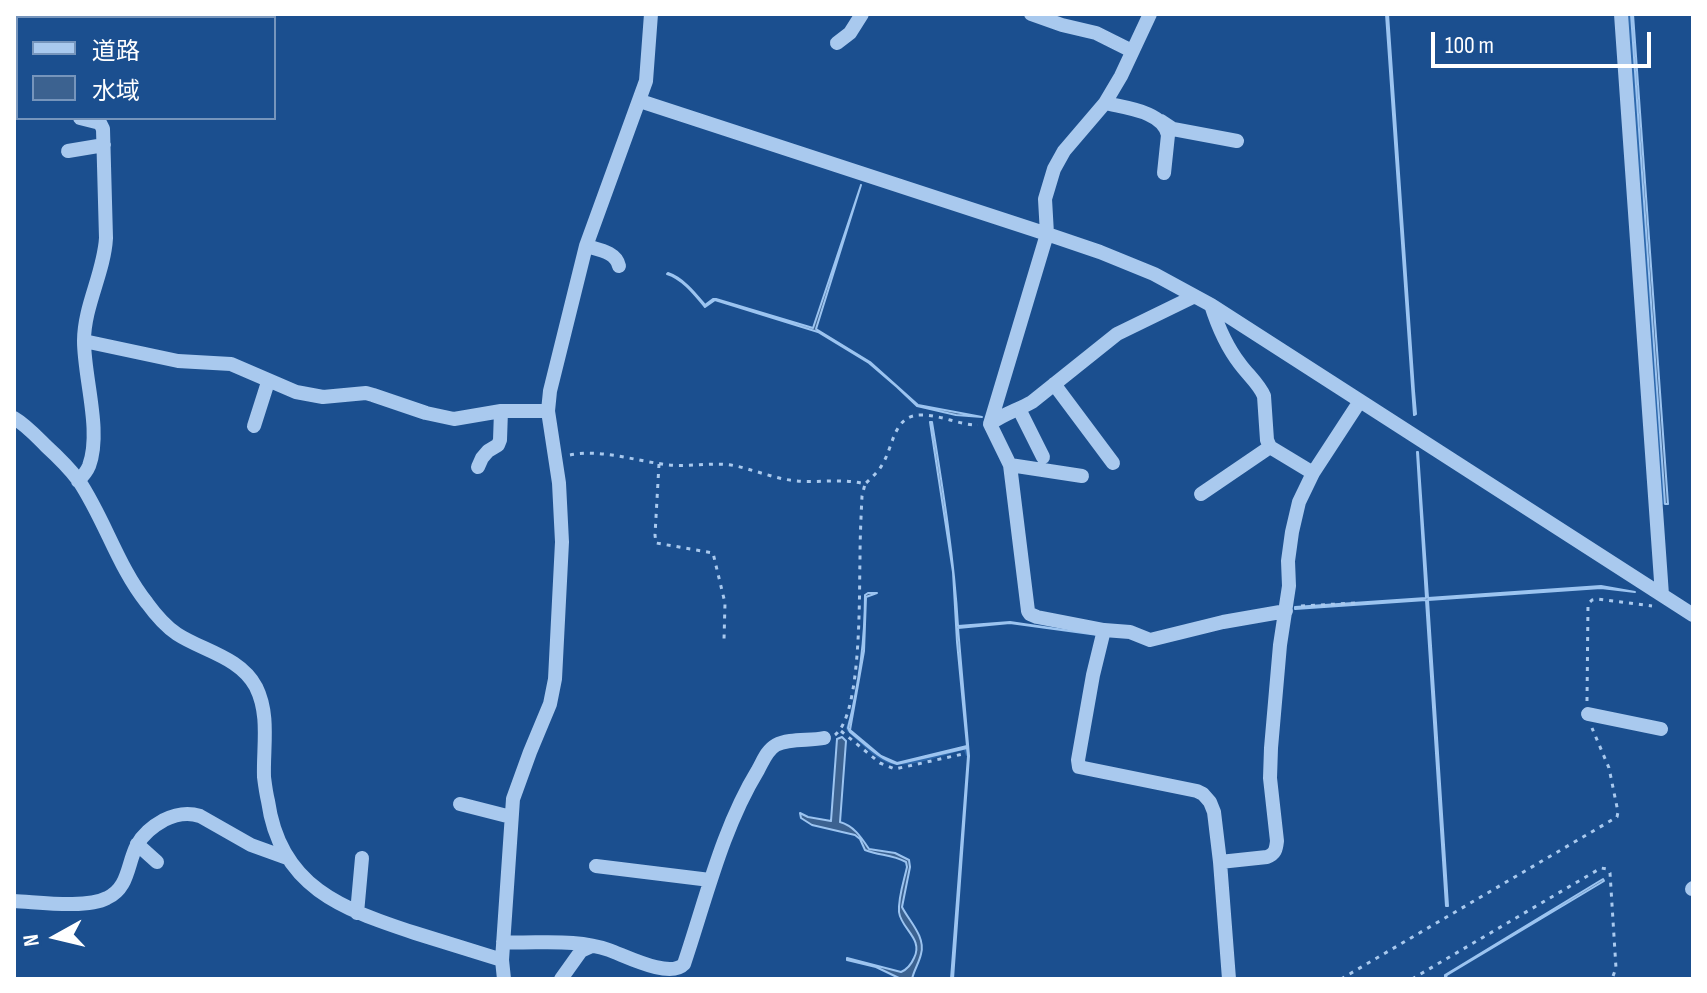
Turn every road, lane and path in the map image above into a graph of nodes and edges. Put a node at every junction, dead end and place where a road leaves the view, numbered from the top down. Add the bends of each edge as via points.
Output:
1 (651, 14) edge
2 (862, 14) edge
3 (1031, 14) edge
4 (1150, 14) edge
5 (1621, 14) edge
6 (837, 43) dead end
7 (1132, 51) junction
8 (640, 101) junction
9 (1105, 103) junction
10 (88, 120) edge
11 (1161, 121) junction
12 (1237, 141) dead end
13 (104, 145) junction
14 (68, 151) dead end
15 (1164, 173) dead end
16 (1047, 234) junction
17 (586, 246) junction
18 (619, 266) dead end
19 (1195, 296) junction
20 (1211, 305) junction
21 (84, 341) junction
22 (268, 382) junction
23 (1054, 384) junction
24 (1360, 401) junction
25 (1019, 409) junction
26 (501, 411) junction
27 (548, 411) junction
28 (16, 421) edge
29 (990, 424) junction
30 (254, 426) dead end
31 (1270, 447) junction
32 (1043, 457) dead end
33 (554, 460) junction
34 (1113, 463) dead end
35 (659, 464) junction
36 (1010, 465) junction
37 (478, 467) dead end
38 (1313, 473) junction
39 (1082, 476) dead end
40 (78, 481) junction
41 (865, 484) junction
42 (1201, 494) dead end
43 (1662, 595) junction
44 (1356, 603) dead end
45 (1290, 609) junction
46 (1689, 612) edge
47 (1104, 630) junction
48 (724, 640) dead end
49 (1588, 714) junction
50 (1661, 729) dead end
51 (841, 731) junction
52 (824, 738) joint
53 (963, 754) dead end
54 (460, 804) dead end
55 (511, 817) junction
56 (137, 844) junction
57 (287, 858) junction
58 (362, 858) dead end
59 (157, 862) dead end
60 (1220, 862) junction
61 (596, 866) dead end
62 (710, 880) junction
63 (14, 901) edge
64 (357, 913) junction
65 (503, 942) junction
66 (592, 946) junction
67 (502, 960) junction
68 (504, 979) edge
69 (561, 979) edge
70 (1229, 979) edge
71 (1341, 979) edge
72 (1412, 979) edge
73 (1612, 979) edge

1 - 8 street
2 - 6 street
3 - 7 street via 1096,33
4 - 7 street
5 - 43 street
7 - 9 street
8 - 16 street
8 - 17 street
9 - 11 street
9 - 16 street via 1054,169 1045,199
10 - 13 street via 100,123
11 - 12 street via 1173,129
11 - 15 street via 1168,135
13 - 14 street
13 - 21 street via 105,254
16 - 19 street via 1154,274
16 - 29 street
17 - 18 street via 614,256
17 - 27 street
19 - 20 street
19 - 23 street via 1117,334
20 - 24 street
20 - 31 street via 1227,345 1264,396
21 - 22 street via 178,361 231,364
21 - 40 street via 94,438 88,469
22 - 26 street via 323,397 366,393 454,419
22 - 30 street
23 - 25 street
23 - 34 street
24 - 38 street
24 - 43 street
25 - 29 street
25 - 32 street
26 - 27 street
26 - 37 street via 498,445
27 - 33 street
28 - 40 street
29 - 36 street
29 - 41 path via 968,425 926,415 904,419 881,467
31 - 38 street
31 - 42 street
33 - 35 path via 588,452
33 - 55 street via 562,542 555,679
35 - 41 path via 720,464 786,480
35 - 48 path via 656,543 713,553 725,603
36 - 39 street
36 - 47 street via 1030,614
38 - 45 street via 1292,532
40 - 57 street via 159,618 176,633 230,661 255,685 265,720 269,814
41 - 51 path via 859,643
43 - 46 street
44 - 45 path
45 - 47 street via 1155,640
45 - 60 street via 1280,645 1271,748 1276,850 1267,857
46 - 49 path via 1597,599 1588,604
47 - 60 street via 1079,767 1203,794 1214,812
49 - 50 street
49 - 71 path via 1609,768 1617,817
51 - 52 path
51 - 53 path via 895,769
52 - 62 street via 782,743 770,750 744,796
54 - 55 street
55 - 65 street
56 - 57 street via 159,823 192,814
56 - 59 street
56 - 63 street via 123,885 106,899 63,904
57 - 64 street via 311,886
58 - 64 street
60 - 70 street
61 - 62 street
62 - 66 street via 678,970
64 - 67 street
65 - 66 street
65 - 67 street
66 - 69 street via 581,951
67 - 68 street
72 - 73 path via 1601,868 1610,873 1616,968

